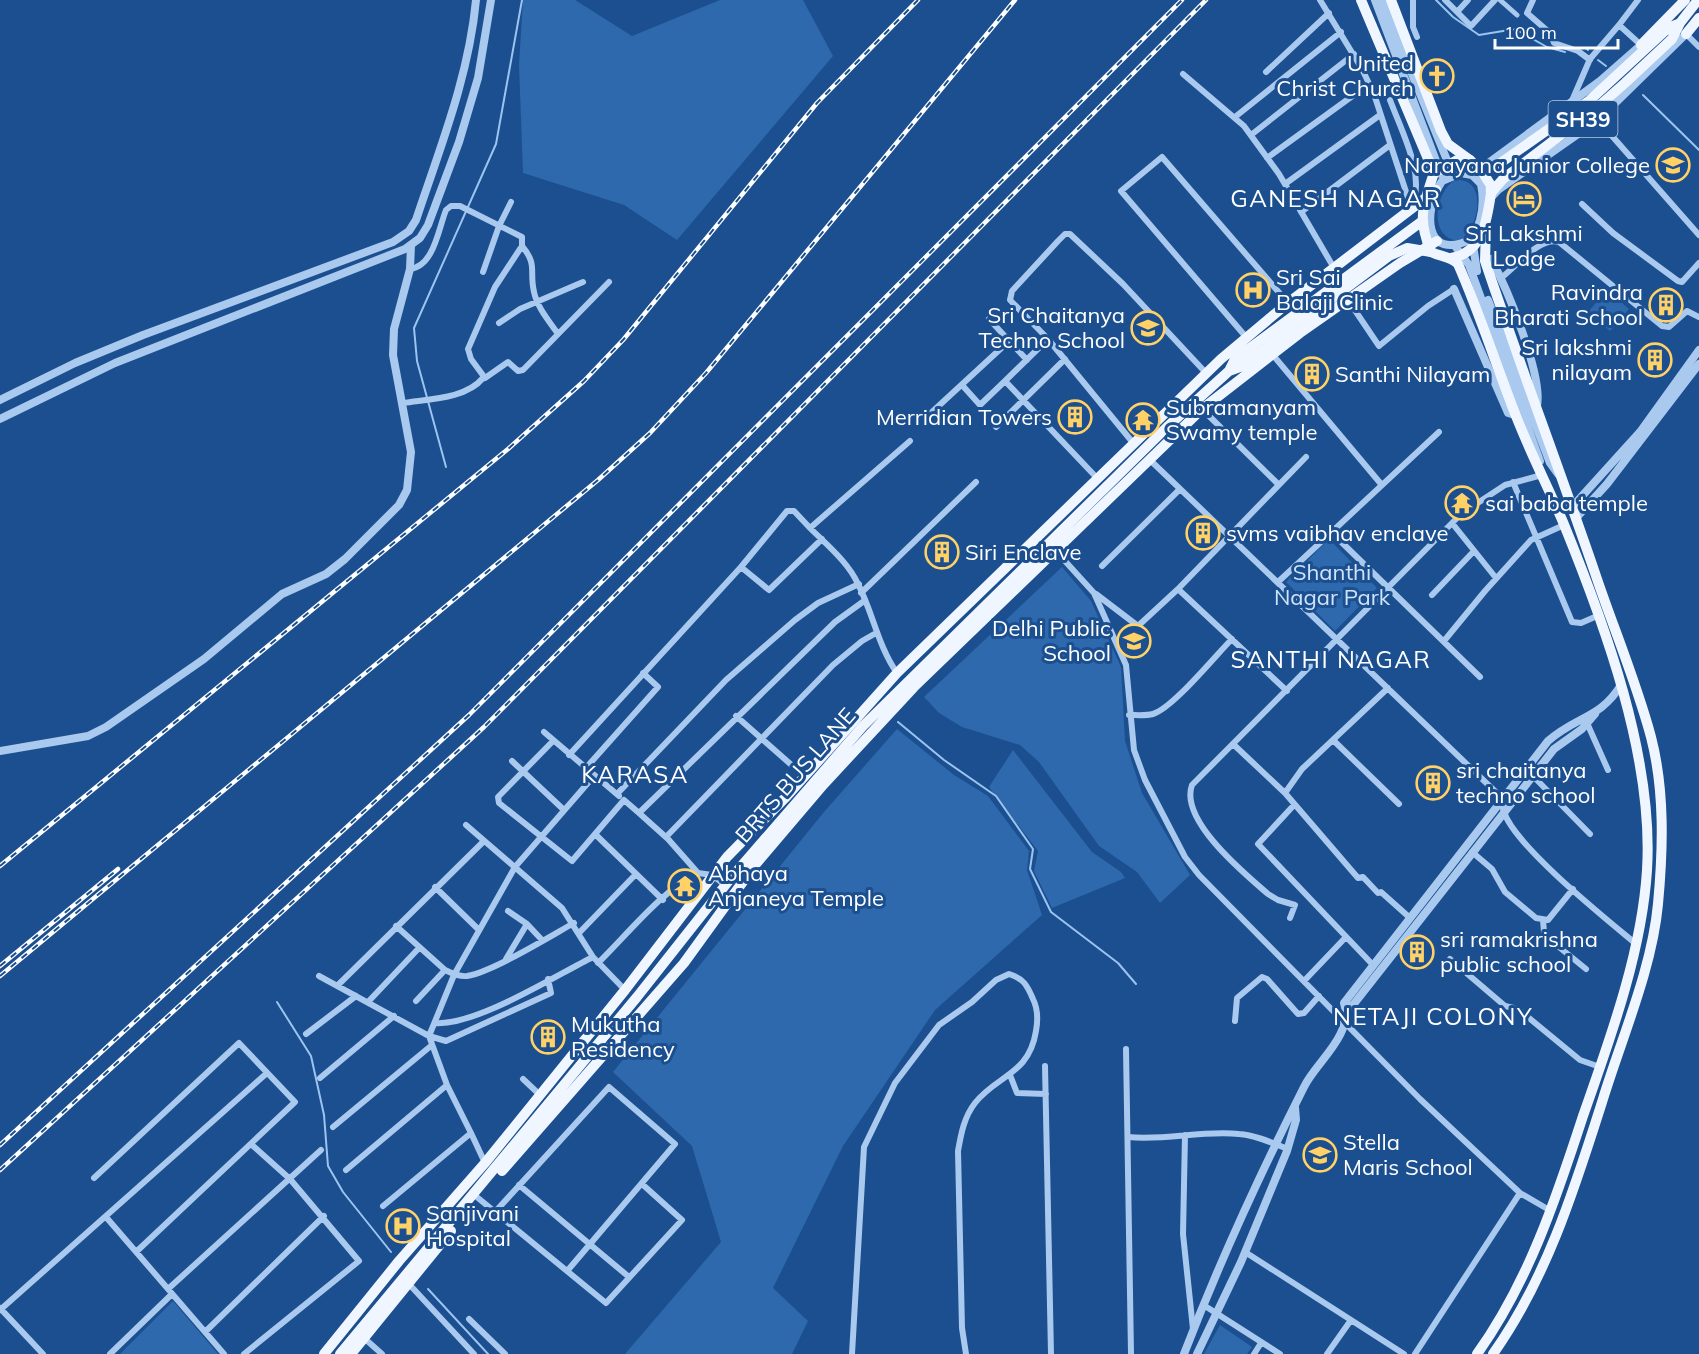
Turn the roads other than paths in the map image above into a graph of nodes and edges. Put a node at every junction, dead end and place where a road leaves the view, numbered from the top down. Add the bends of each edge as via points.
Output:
1 (476, 0) edge
2 (491, 0) edge
3 (1320, 0) edge
4 (1361, 0) edge
5 (1375, 0) edge
6 (1383, 0) edge
7 (1391, 0) edge
8 (1413, 0) edge
9 (1445, 0) edge
10 (1468, 0) edge
11 (1495, 0) edge
12 (1500, 0) edge
13 (1533, 0) edge
14 (1638, 0) edge
15 (1684, 0) edge
16 (1698, 0) edge
17 (1457, 12) junction
18 (1329, 13) junction
19 (1517, 15) dead end
20 (1699, 18) edge
21 (1619, 25) junction
22 (1341, 32) junction
23 (1686, 34) junction
24 (1668, 36) junction
25 (1417, 37) dead end
26 (1641, 45) junction
27 (1699, 47) edge
28 (1354, 54) junction
29 (1590, 60) junction
30 (1266, 72) dead end
31 (1183, 74) dead end
32 (1369, 84) junction
33 (1390, 100) dead end
34 (1570, 103) junction
35 (1380, 115) junction
36 (1235, 117) junction
37 (1598, 120) junction
38 (1251, 135) junction
39 (1390, 145) junction
40 (1267, 158) junction
41 (1470, 160) junction
42 (1477, 174) junction
43 (1453, 175) junction
44 (1439, 176) junction
45 (1285, 184) junction
46 (1436, 190) junction
47 (1491, 194) junction
48 (511, 202) dead end
49 (1582, 204) dead end
50 (1483, 206) junction
51 (1411, 207) junction
52 (1301, 212) junction
53 (1421, 222) junction
54 (499, 226) junction
55 (1486, 226) junction
56 (1699, 235) edge
57 (1472, 239) junction
58 (1437, 241) junction
59 (411, 245) junction
60 (522, 246) junction
61 (1455, 246) junction
62 (1431, 252) junction
63 (1451, 258) junction
64 (1491, 259) dead end
65 (1699, 263) edge
66 (410, 269) junction
67 (1334, 269) junction
68 (483, 272) dead end
69 (1501, 278) junction
70 (583, 282) dead end
71 (609, 282) dead end
72 (1454, 289) joint
73 (1348, 300) junction
74 (538, 302) junction
75 (1288, 303) junction
76 (1699, 318) edge
77 (989, 320) dead end
78 (499, 323) dead end
79 (558, 334) junction
80 (1048, 339) junction
81 (1009, 341) junction
82 (1251, 346) junction
83 (1699, 350) edge
84 (1272, 354) junction
85 (1065, 359) junction
86 (1027, 360) junction
87 (1699, 364) edge
88 (1206, 374) junction
89 (483, 378) junction
90 (1005, 381) junction
91 (962, 385) junction
92 (0, 400) edge
93 (1023, 400) junction
94 (403, 403) junction
95 (1537, 406) junction
96 (1202, 409) junction
97 (932, 412) dead end
98 (1515, 416) junction
99 (0, 419) edge
100 (996, 428) dead end
101 (1439, 432) dead end
102 (910, 441) dead end
103 (1134, 444) junction
104 (1306, 457) dead end
105 (1150, 459) junction
106 (1097, 478) junction
107 (1561, 478) junction
108 (1544, 480) junction
109 (976, 482) dead end
110 (1513, 482) junction
111 (1381, 484) junction
112 (1279, 485) junction
113 (1180, 489) junction
114 (1573, 506) junction
115 (1577, 517) junction
116 (1452, 523) junction
117 (1564, 525) junction
118 (810, 528) junction
119 (1330, 531) junction
120 (1230, 537) junction
121 (1535, 538) junction
122 (822, 539) junction
123 (1055, 550) junction
124 (1474, 551) junction
125 (1102, 566) dead end
126 (741, 567) junction
127 (1496, 578) junction
128 (1278, 582) junction
129 (859, 584) junction
130 (1388, 586) junction
131 (1178, 589) junction
132 (861, 592) junction
133 (1094, 593) junction
134 (1432, 595) dead end
135 (864, 602) junction
136 (1597, 616) junction
137 (876, 633) junction
138 (1338, 638) junction
139 (1232, 639) junction
140 (1444, 641) junction
141 (643, 673) junction
142 (897, 673) junction
143 (1480, 677) dead end
144 (1621, 685) junction
145 (1388, 688) junction
146 (1287, 691) junction
147 (1598, 712) junction
148 (1129, 715) junction
149 (736, 716) junction
150 (1587, 723) junction
151 (544, 732) dead end
152 (762, 738) junction
153 (1333, 740) junction
154 (553, 741) junction
155 (1233, 744) junction
156 (0, 751) edge
157 (569, 755) junction
158 (512, 761) dead end
159 (585, 769) junction
160 (1608, 770) dead end
161 (523, 772) junction
162 (1532, 775) junction
163 (594, 776) junction
164 (804, 776) junction
165 (1285, 793) junction
166 (616, 794) junction
167 (1502, 798) junction
168 (624, 800) junction
169 (1399, 804) dead end
170 (1294, 805) junction
171 (564, 810) junction
172 (1504, 812) junction
173 (639, 813) junction
174 (466, 825) dead end
175 (595, 834) junction
176 (1590, 834) dead end
177 (542, 837) junction
178 (666, 837) junction
179 (484, 841) junction
180 (1472, 852) junction
181 (515, 867) junction
182 (698, 873) junction
183 (636, 874) junction
184 (712, 875) junction
185 (435, 887) junction
186 (730, 889) junction
187 (1573, 889) junction
188 (663, 900) junction
189 (508, 911) dead end
190 (1409, 917) junction
191 (1290, 918) dead end
192 (1543, 920) junction
193 (527, 924) junction
194 (574, 924) junction
195 (396, 926) junction
196 (479, 930) junction
197 (579, 933) junction
198 (1345, 938) junction
199 (542, 940) junction
200 (1635, 943) junction
201 (419, 948) junction
202 (506, 959) junction
203 (1450, 959) dead end
204 (599, 963) junction
205 (1373, 965) junction
206 (1586, 969) dead end
207 (444, 970) junction
208 (454, 975) junction
209 (319, 976) dead end
210 (1304, 981) junction
211 (340, 984) junction
212 (550, 984) junction
213 (625, 990) junction
214 (356, 996) junction
215 (1319, 996) junction
216 (370, 1000) junction
217 (416, 1001) dead end
218 (1346, 1008) junction
219 (394, 1016) junction
220 (1235, 1021) dead end
221 (1343, 1022) junction
222 (432, 1029) junction
223 (306, 1034) dead end
224 (432, 1045) junction
225 (1126, 1048) dead end
226 (1045, 1066) dead end
227 (1600, 1067) junction
228 (267, 1073) junction
229 (1010, 1075) junction
230 (320, 1078) dead end
231 (523, 1079) dead end
232 (447, 1085) junction
233 (1046, 1094) junction
234 (540, 1095) junction
235 (1294, 1107) junction
236 (333, 1127) dead end
237 (471, 1133) junction
238 (1185, 1135) junction
239 (1128, 1137) junction
240 (1275, 1144) junction
241 (252, 1145) junction
242 (1288, 1149) junction
243 (321, 1150) dead end
244 (485, 1163) junction
245 (346, 1170) dead end
246 (94, 1178) dead end
247 (290, 1179) junction
248 (642, 1184) junction
249 (519, 1185) junction
250 (1520, 1193) junction
251 (478, 1198) junction
252 (383, 1206) dead end
253 (1551, 1211) junction
254 (495, 1212) junction
255 (324, 1216) junction
256 (106, 1217) junction
257 (590, 1244) junction
258 (1245, 1251) junction
259 (136, 1252) junction
260 (568, 1270) junction
261 (630, 1277) junction
262 (408, 1283) junction
263 (170, 1291) junction
264 (1205, 1306) junction
265 (0, 1309) edge
266 (1215, 1313) junction
267 (469, 1319) dead end
268 (1351, 1320) junction
269 (1193, 1331) junction
270 (206, 1332) junction
271 (363, 1337) junction
272 (1261, 1343) junction
273 (43, 1354) edge
274 (110, 1354) edge
275 (224, 1354) edge
276 (244, 1354) edge
277 (324, 1354) edge
278 (340, 1354) edge
279 (351, 1354) edge
280 (382, 1354) edge
281 (474, 1354) edge
282 (506, 1354) edge
283 (852, 1354) edge
284 (966, 1354) edge
285 (1051, 1354) edge
286 (1131, 1354) edge
287 (1184, 1354) edge
288 (1197, 1354) edge
289 (1254, 1354) edge
290 (1280, 1354) edge
291 (1327, 1354) edge
292 (1404, 1354) edge
293 (1414, 1354) edge
294 (1477, 1354) edge
295 (1493, 1354) edge

1 - 92 street via 456,99 416,220 407,233 353,258 142,335
2 - 59 street via 478,78 459,142 428,225
3 - 18 street
4 - 44 main road
5 - 44 street
6 - 43 street
7 - 41 main road via 1441,131 1448,144
8 - 25 street
9 - 17 street
10 - 17 street
11 - 17 street via 1471,26
12 - 19 street
13 - 29 street via 1527,13 1550,33 1554,43 1578,51
14 - 21 street
15 - 26 main road
16 - 24 main road, SH39
18 - 22 street
18 - 30 street
20 - 23 main road
21 - 26 street
21 - 29 street
22 - 28 street
22 - 36 street
23 - 27 street
23 - 37 street
24 - 42 main road, SH39 via 1590,100 1499,164
24 - 47 main road, SH39 via 1599,106 1503,179
26 - 34 street
28 - 32 street
28 - 38 street
29 - 34 street
31 - 36 street
32 - 35 street
32 - 40 street
33 - 51 street via 1416,173 1417,188
34 - 42 street
35 - 39 street
35 - 45 street
36 - 38 street
37 - 50 street via 1498,190
37 - 56 street
38 - 40 street
39 - 51 street
39 - 52 street
40 - 45 street
41 - 42 main road, bridge
41 - 44 main road, bridge via 1457,160
42 - 43 street
42 - 47 main road via 1490,184
42 - 50 street
43 - 44 street
44 - 46 street
44 - 53 main road, bridge
45 - 52 street
46 - 51 main road
46 - 58 street via 1430,220 1431,234
47 - 55 main road, bridge
48 - 54 street
49 - 65 street via 1613,234 1678,281 1682,282
50 - 57 street
51 - 67 main road
52 - 67 street
53 - 62 main road, bridge
53 - 82 main road
54 - 60 street via 522,237
54 - 66 street via 460,206 451,206 427,260 421,267
54 - 68 street
55 - 63 main road, bridge via 1467,254
55 - 95 main road via 1485,261
57 - 61 street
57 - 107 street via 1473,257 1484,291 1550,463
58 - 61 street
58 - 73 main road
59 - 66 street
59 - 99 street via 115,363
60 - 74 street via 533,264 533,291
60 - 89 street via 495,287 468,349
61 - 108 street via 1469,265
62 - 63 main road
62 - 82 main road, bridge via 1407,248 1389,256
63 - 98 main road via 1458,264 1484,327
64 - 69 street
66 - 94 street via 394,329 393,355
67 - 75 main road
69 - 76 street via 1553,240 1662,326 1669,327 1687,311
69 - 95 street via 1530,358 1539,395
70 - 74 street
71 - 79 street
72 - 73 street via 1379,346
72 - 98 street via 1508,413
73 - 84 main road
74 - 78 street
74 - 79 street
75 - 82 main road
75 - 82 street via 1162,157 1121,191
77 - 81 street
79 - 89 street via 523,370 516,370 508,362
80 - 85 street
80 - 86 street
80 - 88 street via 1014,307 1009,295 1069,233 1123,284
81 - 86 street
81 - 91 street
82 - 88 main road
82 - 186 main road, BRTS BUS LANE via 903,684 831,761
83 - 114 street via 1640,432
84 - 96 main road
84 - 111 street
85 - 93 street
85 - 103 street
86 - 90 street
87 - 115 street
88 - 103 main road
89 - 94 street via 463,391
90 - 91 street via 980,405
90 - 93 street
91 - 97 street
93 - 100 street
93 - 106 street
94 - 156 street via 411,452 407,490 387,518 345,559 326,574 282,594 204,659 106,728 88,736
95 - 107 main road
96 - 105 main road
96 - 112 street
98 - 108 main road
101 - 111 street
102 - 118 street
103 - 106 main road
104 - 112 street
105 - 113 street
105 - 123 main road
106 - 142 main road
107 - 114 main road
108 - 110 street
108 - 117 main road
109 - 132 street
110 - 116 street
110 - 121 street
111 - 119 street
112 - 120 street
113 - 120 street
113 - 125 street
114 - 115 main road
115 - 295 main road via 1651,739 1659,782 1662,843 1658,907 1650,949 1555,1238
116 - 124 street
116 - 130 street
117 - 121 street
117 - 136 main road
118 - 122 street
118 - 126 street via 794,511 787,511
119 - 128 street
119 - 130 street
120 - 128 street
120 - 131 street
121 - 127 street
121 - 136 street via 1572,622 1581,623
122 - 126 street via 769,590
122 - 129 street
123 - 133 street
123 - 186 main road via 912,690
124 - 127 street
124 - 134 street
126 - 141 street
127 - 140 street
128 - 138 street
129 - 132 street
129 - 166 street via 818,603 795,620 726,680
130 - 138 street
130 - 140 street
131 - 133 street via 1138,626
131 - 139 street
132 - 135 street
133 - 148 street via 1126,665
135 - 137 street
135 - 149 street via 835,622
136 - 144 main road
137 - 142 street
137 - 152 street via 833,665
138 - 145 street
138 - 146 street
139 - 146 street
139 - 148 street via 1165,706 1153,714
140 - 143 street
141 - 157 street
141 - 159 street via 658,687
142 - 164 main road
144 - 147 street
144 - 200 main road via 1647,802 1647,868
145 - 153 street
145 - 167 street
146 - 155 street
147 - 150 street
147 - 167 street via 1572,723 1548,741
148 - 210 street via 1134,750 1145,780 1185,857
149 - 152 street
149 - 173 street
150 - 160 street
150 - 162 street via 1554,749
151 - 154 street
152 - 164 street
152 - 178 street
153 - 165 street via 1302,769
153 - 169 street
154 - 157 street
154 - 161 street
155 - 165 street
155 - 191 street via 1194,782 1190,799 1214,843 1243,873 1278,900 1295,905
157 - 159 street
158 - 161 street
159 - 163 street
161 - 171 street
161 - 177 street via 497,800
162 - 172 street
162 - 176 street
163 - 166 street
163 - 171 street
164 - 184 main road
165 - 170 street
166 - 168 street
167 - 172 street
167 - 190 street
168 - 173 street
168 - 175 street
170 - 190 street via 1358,878 1363,877
170 - 198 street via 1258,844
171 - 177 street
172 - 180 street
172 - 187 street via 1517,834
173 - 178 street
174 - 179 street
175 - 177 street via 572,861
175 - 183 street
177 - 181 street
178 - 182 street
179 - 181 street
179 - 185 street
180 - 192 street via 1492,869 1504,892
180 - 218 street via 1353,1005
181 - 194 street via 562,908
181 - 196 street
182 - 184 street
182 - 188 street
183 - 188 street
183 - 197 street
184 - 186 street
184 - 213 main road
185 - 195 street
185 - 196 street
186 - 251 main road via 684,963
186 - 278 main road, BRTS BUS LANE
187 - 192 street via 1551,917
187 - 200 street
188 - 204 street
189 - 193 street
190 - 205 street
192 - 206 street via 1548,938
193 - 199 street
193 - 202 street
194 - 197 street
194 - 199 street
195 - 201 street
195 - 211 street
196 - 208 street
197 - 204 street
198 - 205 street
198 - 210 street
199 - 202 street
200 - 227 main road
201 - 207 street
201 - 216 street
202 - 208 street via 467,976
203 - 227 street via 1505,1006 1518,1009 1580,1060
204 - 212 street
204 - 213 street
205 - 218 street via 1344,1003
207 - 208 street
207 - 217 street
208 - 222 street
209 - 211 street
210 - 215 street
211 - 214 street
212 - 222 street
212 - 222 street via 551,993 460,1036 446,1041
213 - 234 main road
214 - 216 street
214 - 223 street
215 - 220 street via 1304,1013 1298,1014 1262,977 1237,998
215 - 221 street
216 - 219 street
218 - 221 street
219 - 222 street
219 - 230 street
221 - 235 street via 1339,1038 1305,1084
221 - 250 street
222 - 224 street
224 - 232 street
224 - 236 street
225 - 239 street
226 - 233 street
227 - 253 main road
228 - 241 street via 296,1103
228 - 246 street via 239,1043
228 - 256 street
229 - 233 street via 1017,1093
229 - 283 street via 1034,1047 1038,1022 1036,1005 1023,979 1009,974 939,1025 896,1083 864,1147
229 - 284 street via 975,1102 963,1123 958,1150
231 - 234 street
232 - 237 street
232 - 245 street
233 - 285 street
234 - 244 main road
235 - 240 street
235 - 242 street via 1296,1120
237 - 244 street
237 - 252 street
238 - 239 street
238 - 240 street via 1242,1134
238 - 269 street via 1183,1234
239 - 286 street
240 - 242 street
240 - 264 street
241 - 247 street
241 - 259 street
242 - 258 street
243 - 247 street
244 - 277 main road
247 - 255 street
247 - 263 street
248 - 249 street via 675,1144 609,1087
248 - 257 street
248 - 261 street via 682,1220
249 - 254 street
249 - 257 street
250 - 253 street
250 - 293 street
251 - 254 street
251 - 262 main road
253 - 294 main road via 1518,1286
254 - 260 street
255 - 270 street
255 - 276 street via 359,1261
256 - 259 street
256 - 265 street
257 - 260 street
257 - 261 street
258 - 266 street
258 - 268 street
259 - 263 street
260 - 261 street via 606,1303
262 - 271 main road
262 - 281 street
263 - 270 street
263 - 274 street
264 - 266 street
264 - 269 street
265 - 273 street
266 - 272 street
266 - 288 street
267 - 282 street
268 - 291 street
268 - 292 street
269 - 287 street
270 - 275 street
271 - 279 main road
271 - 280 street
272 - 289 street
272 - 290 street

